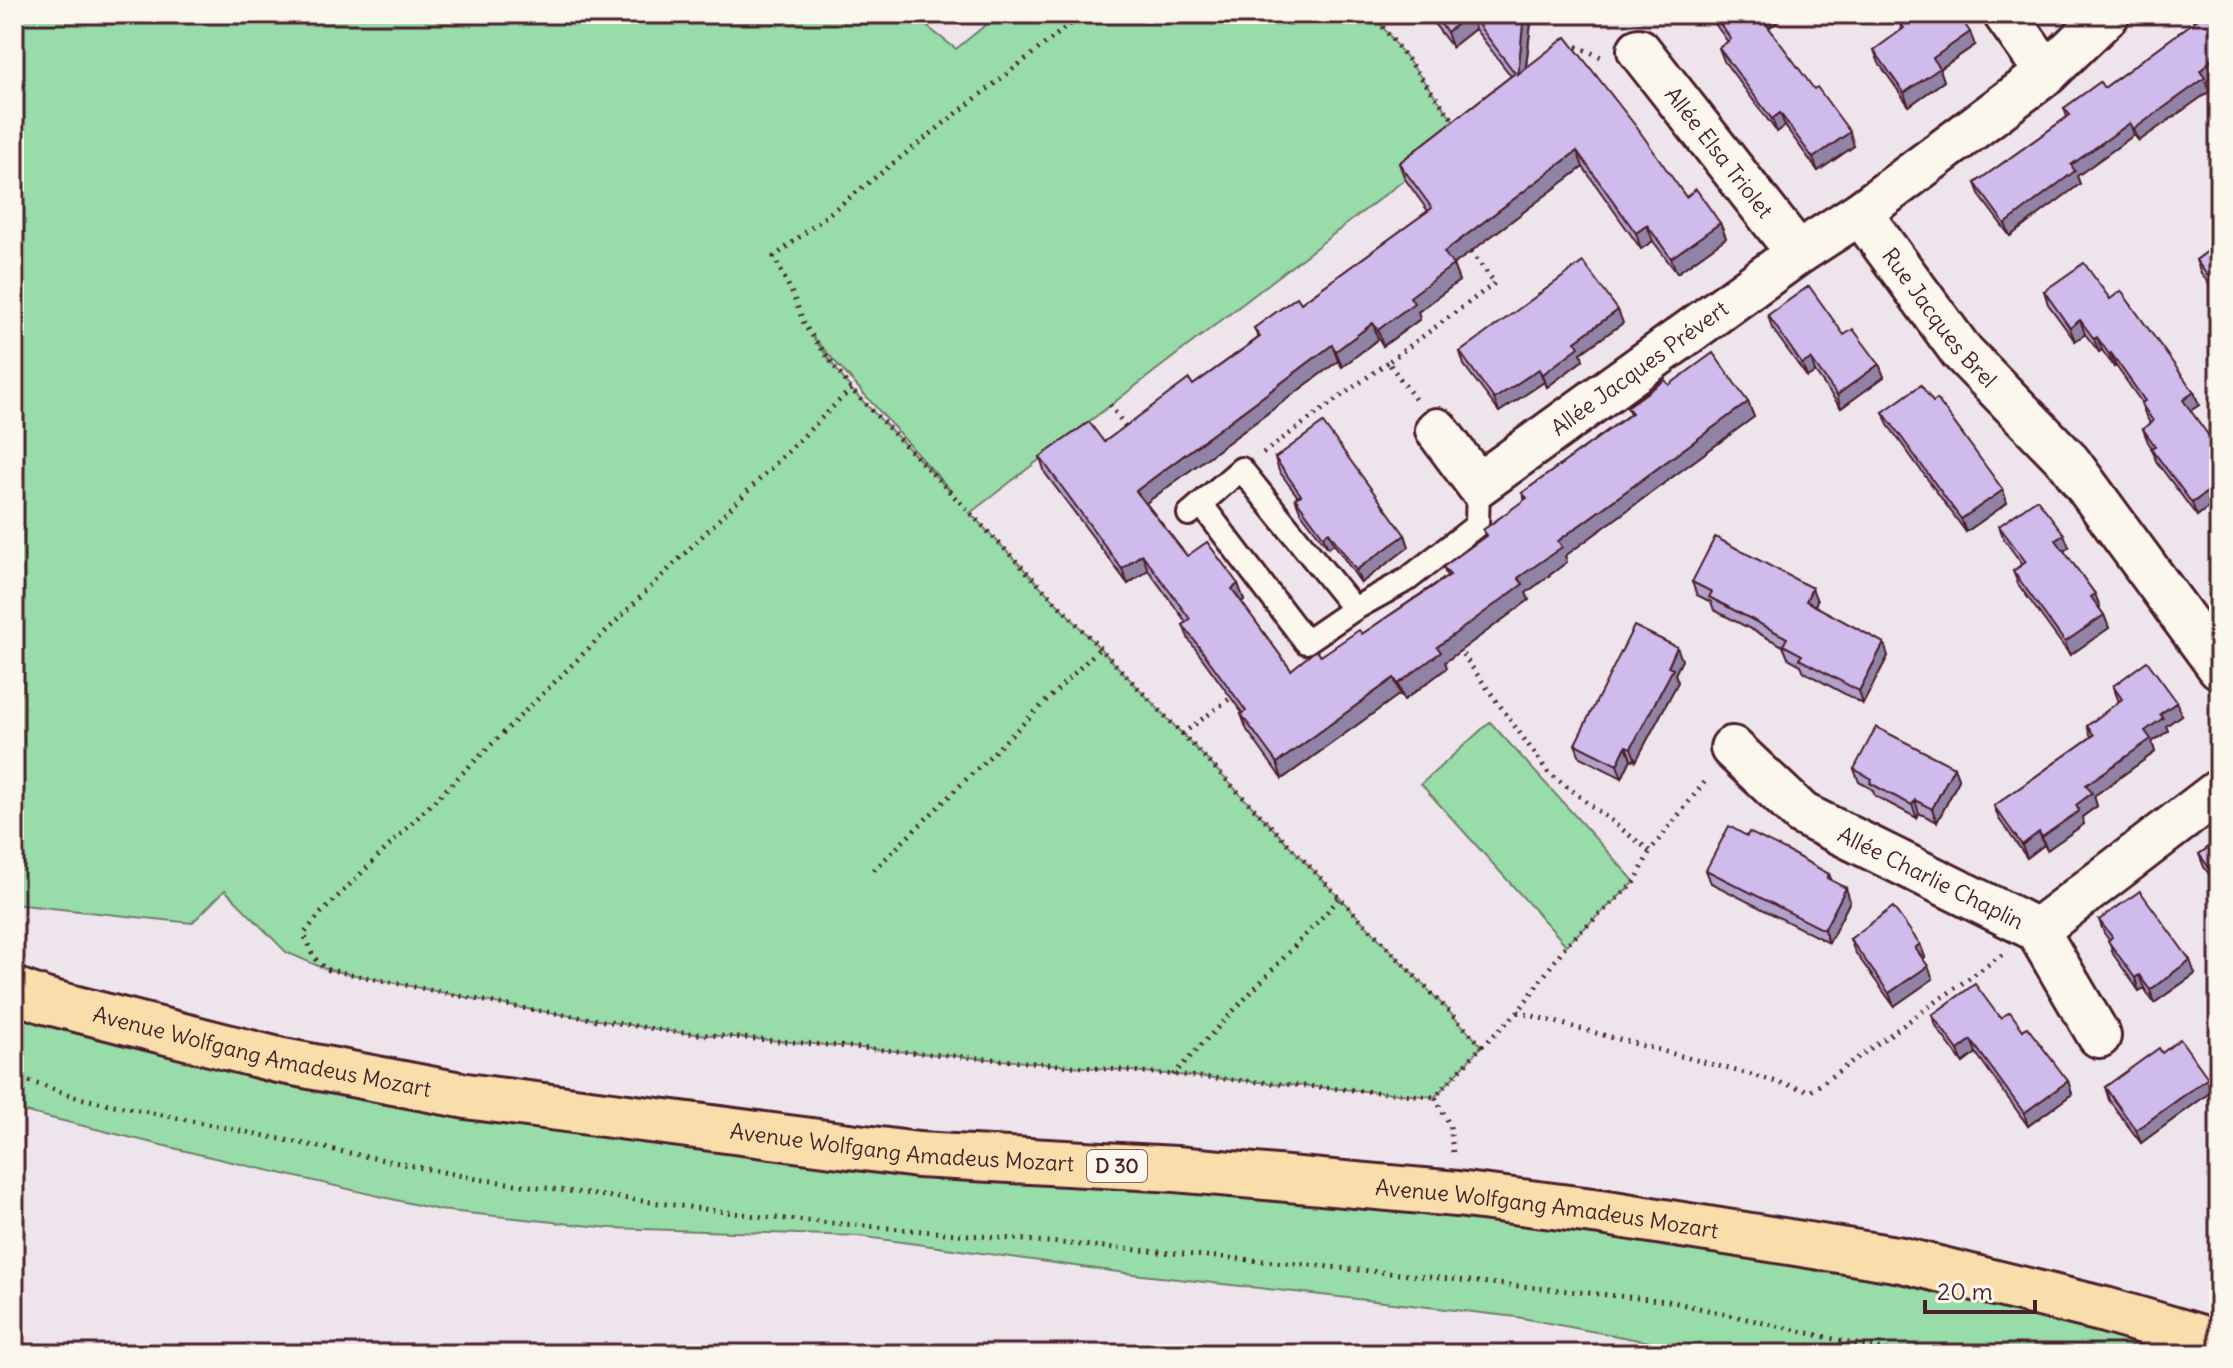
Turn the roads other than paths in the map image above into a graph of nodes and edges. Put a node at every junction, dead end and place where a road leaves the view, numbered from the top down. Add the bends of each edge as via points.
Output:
1 (2005, 14) edge
2 (2108, 14) edge
3 (1639, 50) road end
4 (2047, 73) junction
5 (1860, 213) junction
6 (1798, 253) junction
7 (1437, 430) road end
8 (1478, 485) junction
9 (1354, 609) junction
10 (2219, 667) edge
11 (1732, 748) road end
12 (2219, 791) edge
13 (2037, 930) junction
14 (14, 990) edge
15 (2099, 1036) dead end
16 (2219, 1343) edge

1 - 4 street
2 - 4 street
3 - 6 street, Allée Elsa Triolet
4 - 5 street
5 - 6 street, Allée Jacques Prévert
5 - 10 street, Rue Jacques Brel via 1961,351 2069,462
6 - 8 street, Allée Jacques Prévert
7 - 8 street
8 - 9 lane via 1477,525 1408,579
9 - 9 lane via 1306,642 1195,509 1241,469
11 - 13 street, Allée Charlie Chaplin via 1802,814
12 - 13 street
13 - 15 street, Allée Charlie Chaplin
14 - 16 main road, Avenue Wolfgang Amadeus Mozart / D 30 via 278,1060 466,1096 918,1155 1176,1169 1601,1212 1902,1260

